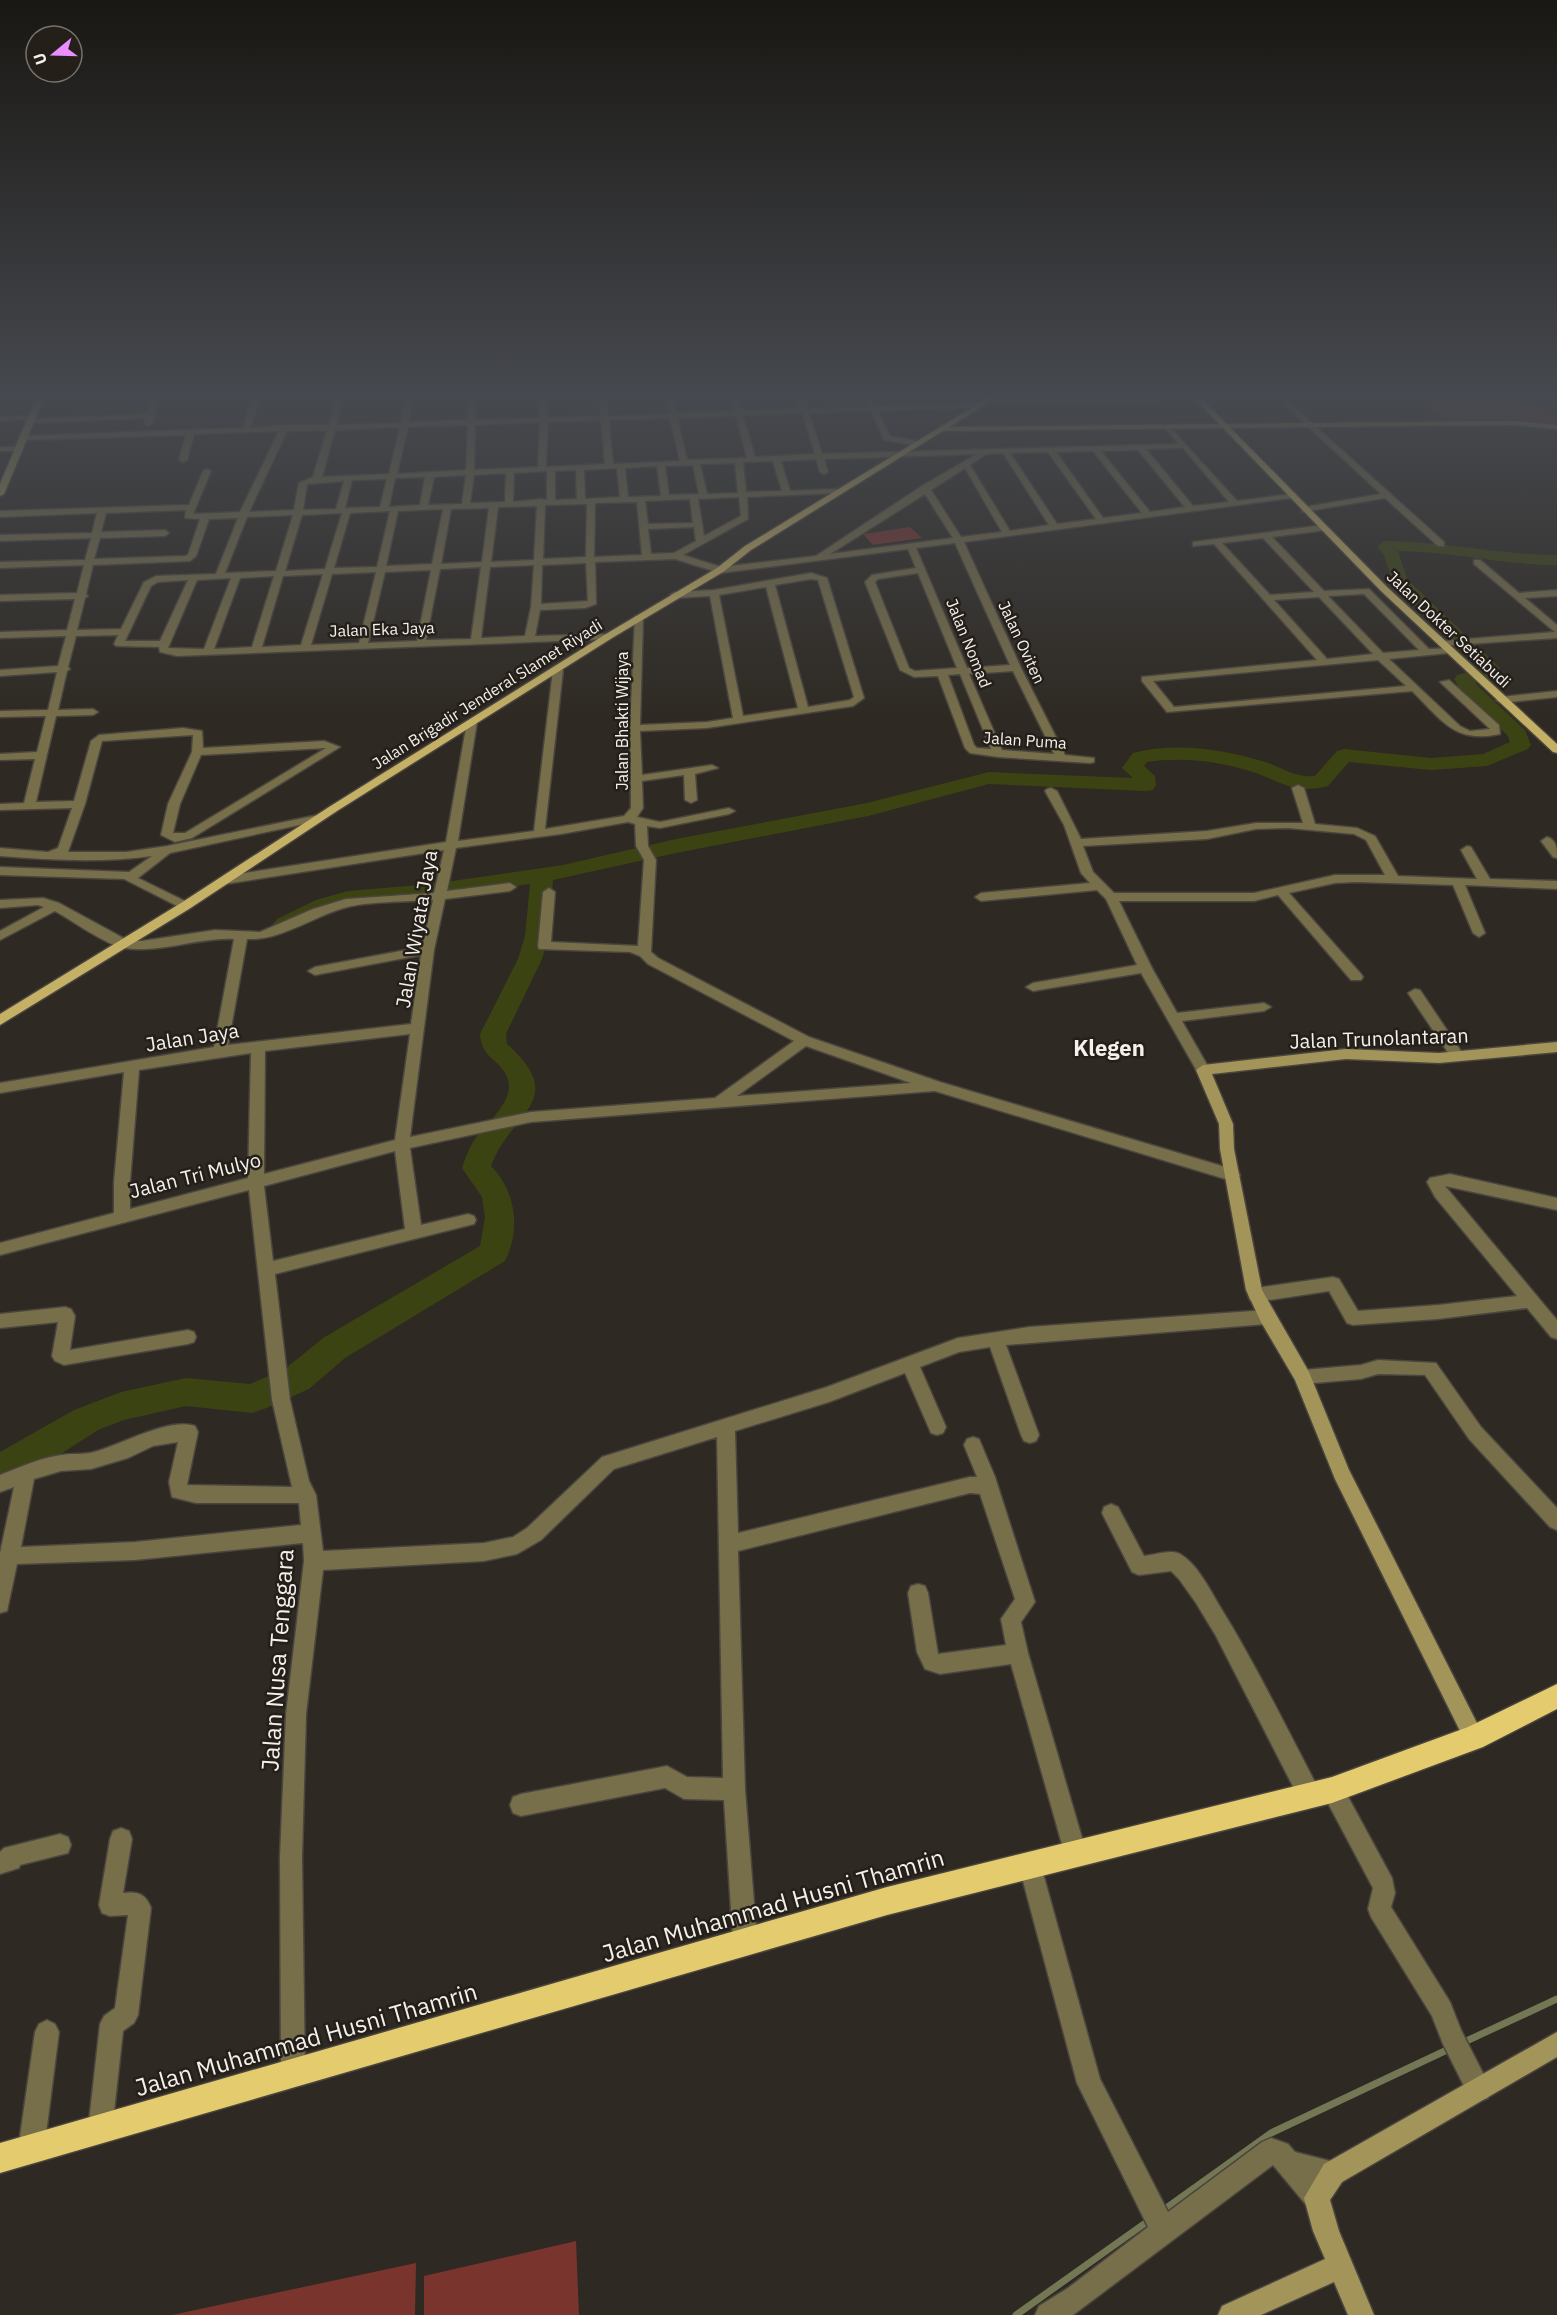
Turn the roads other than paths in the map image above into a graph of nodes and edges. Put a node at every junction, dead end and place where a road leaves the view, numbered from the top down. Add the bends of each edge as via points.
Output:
1 (250, 506) edge
2 (299, 506) edge
3 (345, 506) edge
4 (423, 506) edge
5 (448, 506) edge
6 (494, 506) edge
7 (545, 506) edge
8 (591, 506) edge
9 (642, 506) edge
10 (699, 506) edge
11 (745, 506) edge
12 (815, 506) edge
13 (897, 506) edge
14 (937, 506) edge
15 (991, 506) edge
16 (1041, 506) edge
17 (1091, 506) edge
18 (1141, 506) edge
19 (1189, 506) edge
20 (1213, 506) edge
21 (1301, 506) edge
22 (1327, 506) edge
23 (1400, 506) edge
24 (193, 507) joint
25 (384, 508) joint
26 (395, 508) junction
27 (1191, 509) junction
28 (102, 510) junction
29 (344, 510) junction
30 (1305, 510) junction
31 (298, 513) junction
32 (0, 514) edge
33 (1148, 515) junction
34 (245, 516) junction
35 (205, 518) junction
36 (1101, 520) junction
37 (691, 525) dead end
38 (1054, 526) junction
39 (644, 527) junction
40 (1323, 528) junction
41 (1007, 532) junction
42 (165, 533) dead end
43 (97, 535) junction
44 (1265, 535) junction
45 (0, 538) edge
46 (958, 539) junction
47 (1216, 541) junction
48 (701, 543) junction
49 (1196, 544) dead end
50 (1441, 544) dead end
51 (911, 546) junction
52 (824, 554) junction
53 (676, 556) junction
54 (842, 556) junction
55 (647, 557) junction
56 (590, 560) junction
57 (815, 560) junction
58 (91, 562) junction
59 (1477, 562) dead end
60 (539, 563) junction
61 (484, 565) junction
62 (0, 566) edge
63 (438, 567) junction
64 (382, 569) junction
65 (720, 570) junction
66 (922, 570) junction
67 (330, 572) junction
68 (280, 573) junction
69 (237, 575) junction
70 (220, 576) junction
71 (194, 577) junction
72 (770, 583) junction
73 (714, 593) junction
74 (1557, 593) edge
75 (1321, 594) junction
76 (675, 595) junction
77 (83, 596) junction
78 (1517, 596) junction
79 (0, 598) edge
80 (1267, 598) junction
81 (536, 607) junction
82 (638, 618) junction
83 (123, 632) junction
84 (1557, 632) edge
85 (72, 633) junction
86 (0, 635) edge
87 (609, 636) junction
88 (530, 638) junction
89 (476, 640) junction
90 (421, 643) junction
91 (164, 644) junction
92 (363, 645) junction
93 (1450, 646) junction
94 (305, 648) junction
95 (255, 650) junction
96 (208, 652) junction
97 (1426, 652) junction
98 (1379, 655) junction
99 (1324, 661) junction
100 (1016, 668) junction
101 (65, 669) junction
102 (558, 670) junction
103 (964, 670) junction
104 (942, 672) junction
105 (0, 673) edge
106 (1445, 682) dead end
107 (1416, 688) junction
108 (1557, 694) edge
109 (1501, 700) junction
110 (804, 710) junction
111 (54, 712) junction
112 (93, 712) dead end
113 (0, 714) edge
114 (739, 721) junction
115 (472, 722) junction
116 (635, 728) junction
117 (1557, 750) edge
118 (196, 752) junction
119 (998, 754) junction
120 (43, 755) junction
121 (0, 757) edge
122 (1061, 758) junction
123 (1090, 759) dead end
124 (712, 768) dead end
125 (689, 771) junction
126 (636, 779) junction
127 (1298, 788) dead end
128 (1051, 791) dead end
129 (691, 800) dead end
130 (79, 804) junction
131 (29, 806) junction
132 (0, 807) edge
133 (729, 811) dead end
134 (318, 818) junction
135 (628, 819) junction
136 (641, 822) junction
137 (1310, 827) junction
138 (539, 834) junction
139 (1547, 841) dead end
140 (1078, 843) junction
141 (451, 845) junction
142 (167, 850) junction
143 (1467, 850) dead end
144 (0, 852) edge
145 (1557, 854) edge
146 (56, 855) junction
147 (0, 871) edge
148 (129, 876) junction
149 (225, 880) junction
150 (1394, 880) junction
151 (1457, 881) junction
152 (1486, 883) junction
153 (1100, 886) junction
154 (510, 887) dead end
155 (1554, 889) edge
156 (441, 892) junction
157 (549, 892) dead end
158 (1282, 892) junction
159 (981, 897) dead end
160 (1111, 897) junction
161 (0, 904) edge
162 (54, 906) junction
163 (185, 906) junction
164 (1479, 933) dead end
165 (241, 935) junction
166 (0, 936) edge
167 (124, 944) junction
168 (428, 950) junction
169 (645, 953) junction
170 (1146, 968) junction
171 (315, 971) dead end
172 (1356, 977) dead end
173 (1033, 987) dead end
174 (1414, 993) dead end
175 (1264, 1007) dead end
176 (1173, 1018) junction
177 (0, 1020) edge
178 (419, 1028) junction
179 (804, 1040) junction
180 (258, 1047) junction
181 (1557, 1047) edge
182 (220, 1051) junction
183 (1458, 1057) junction
184 (132, 1066) junction
185 (1203, 1070) junction
186 (935, 1086) junction
187 (0, 1088) edge
188 (719, 1102) junction
189 (402, 1144) junction
190 (1232, 1175) junction
191 (256, 1181) junction
192 (1557, 1204) edge
193 (122, 1216) junction
194 (468, 1220) dead end
195 (414, 1234) junction
196 (0, 1249) edge
197 (267, 1269) junction
198 (1256, 1295) junction
199 (1530, 1301) junction
200 (1266, 1317) junction
201 (0, 1321) edge
202 (1557, 1332) edge
203 (188, 1336) dead end
204 (995, 1338) junction
205 (909, 1362) junction
206 (1303, 1377) junction
207 (726, 1427) junction
208 (937, 1427) dead end
209 (1030, 1435) dead end
210 (973, 1445) dead end
211 (26, 1473) junction
212 (0, 1484) edge
213 (987, 1486) junction
214 (307, 1495) junction
215 (1111, 1513) dead end
216 (1557, 1521) edge
217 (311, 1533) junction
218 (729, 1544) junction
219 (10, 1550) junction
220 (314, 1562) junction
221 (918, 1593) dead end
222 (0, 1604) edge
223 (1018, 1653) junction
224 (1557, 1696) edge
225 (1474, 1738) junction
226 (734, 1788) junction
227 (1321, 1792) junction
228 (521, 1805) dead end
229 (121, 1839) dead end
230 (60, 1845) dead end
231 (1076, 1855) junction
232 (0, 1863) edge
233 (1030, 1866) junction
234 (745, 1941) junction
235 (46, 2032) dead end
236 (1557, 2044) edge
237 (293, 2075) junction
238 (1479, 2089) junction
239 (100, 2130) junction
240 (31, 2150) junction
241 (0, 2158) edge
242 (1287, 2163) junction
243 (1334, 2173) junction
244 (1317, 2198) junction
245 (1158, 2218) junction
246 (1339, 2266) junction
247 (1048, 2315) edge
248 (1231, 2315) edge
249 (1361, 2315) edge

1 - 34 street
2 - 31 street
3 - 29 street
4 - 26 street
5 - 63 street
6 - 61 street
7 - 60 street
8 - 56 street
9 - 39 street
10 - 48 street
11 - 48 street via 743,520
12 - 65 main road, Jalan Brigadir Jenderal Slamet Riyadi
13 - 52 street
14 - 46 street, Jalan Oviten
15 - 41 street
16 - 38 street
17 - 36 street
18 - 33 street
19 - 27 street
20 - 27 street
21 - 30 main road, Jalan Dokter Setiabudi
22 - 30 street
23 - 50 street
24 - 28 street
24 - 35 street via 189,516
25 - 26 street
25 - 29 street
26 - 64 street
27 - 33 street
28 - 32 street
28 - 43 street
29 - 31 street
29 - 67 street
30 - 40 main road, Jalan Dokter Setiabudi
31 - 34 street
31 - 68 street
33 - 36 street
34 - 35 street
34 - 70 street
35 - 58 street via 192,556 187,559
36 - 38 street
37 - 39 street
38 - 41 street
39 - 55 street
40 - 44 street
40 - 93 main road, Jalan Dokter Setiabudi
41 - 46 street
42 - 43 street
43 - 45 street
43 - 58 street
44 - 47 street
44 - 75 street
46 - 51 street
46 - 100 street, Jalan Oviten
47 - 49 street
47 - 80 street
48 - 53 street
51 - 54 street
51 - 66 street, Jalan Nomad
52 - 54 street
52 - 57 street
53 - 55 street
53 - 65 street
54 - 57 street
55 - 56 street
56 - 60 street
56 - 81 street via 592,604
57 - 65 street
58 - 62 street
58 - 77 street
59 - 78 street
60 - 61 street
60 - 81 street
61 - 63 street
61 - 89 street
63 - 64 street
63 - 90 street
64 - 67 street
64 - 92 street
65 - 76 main road, Jalan Brigadir Jenderal Slamet Riyadi
66 - 103 street, Jalan Nomad
66 - 104 street via 875,577 870,582 905,670 914,674
67 - 68 street
67 - 94 street
68 - 69 street
68 - 95 street
69 - 70 street
69 - 96 street
70 - 71 street
71 - 83 street via 152,580
71 - 91 street
72 - 73 street
72 - 110 street
72 - 110 street via 815,576 824,580 860,698 853,703
73 - 76 street
73 - 114 street
74 - 78 street
75 - 80 street
75 - 97 street via 1366,591
75 - 98 street
76 - 82 main road, Jalan Brigadir Jenderal Slamet Riyadi
77 - 79 street
77 - 85 street
78 - 84 street
80 - 99 street
81 - 88 street
82 - 87 main road, Jalan Brigadir Jenderal Slamet Riyadi
82 - 116 street, Jalan Bhakti Wijaya
83 - 85 street
83 - 91 street via 119,644 123,646
84 - 93 street
85 - 86 street
85 - 101 street
87 - 88 street, Jalan Eka Jaya
87 - 102 main road, Jalan Brigadir Jenderal Slamet Riyadi
88 - 89 street, Jalan Eka Jaya
89 - 90 street, Jalan Eka Jaya
90 - 92 street, Jalan Eka Jaya
91 - 96 street, Jalan Eka Jaya via 163,650 172,653
92 - 94 street, Jalan Eka Jaya
93 - 97 street
93 - 109 main road, Jalan Dokter Setiabudi
94 - 95 street, Jalan Eka Jaya
95 - 96 street, Jalan Eka Jaya
97 - 98 street
98 - 99 street
98 - 107 street
99 - 107 street via 1146,679 1172,710
100 - 103 street
100 - 122 street, Jalan Oviten
101 - 105 street
101 - 111 street
102 - 115 main road, Jalan Brigadir Jenderal Slamet Riyadi
102 - 138 street
103 - 104 street
103 - 119 street, Jalan Nomad
104 - 119 street, Jalan Puma via 969,746 974,751
106 - 107 street via 1496,732 1460,731
108 - 109 street
109 - 117 main road, Jalan Dokter Setiabudi
110 - 114 street
111 - 112 street
111 - 113 street
111 - 120 street
114 - 116 street
115 - 134 main road, Jalan Brigadir Jenderal Slamet Riyadi
115 - 141 street, Jalan Wiyata Jaya
116 - 126 street, Jalan Bhakti Wijaya
118 - 118 street via 174,804 167,835 170,837 188,836 335,747 324,744
118 - 130 street via 198,734 189,731 97,740
119 - 122 street, Jalan Puma
120 - 121 street
120 - 131 street
122 - 123 street, Jalan Puma
124 - 125 street
125 - 126 street
125 - 129 street
126 - 135 street, Jalan Bhakti Wijaya via 637,808
127 - 137 street
128 - 140 street
130 - 131 street
130 - 146 street via 63,850
131 - 132 street
133 - 136 street via 660,825
134 - 142 street
134 - 149 main road, Jalan Brigadir Jenderal Slamet Riyadi
135 - 136 street
135 - 138 street
136 - 169 street via 642,846 650,860
137 - 140 street via 1256,826 1207,836
137 - 150 street via 1368,835
138 - 141 street
139 - 145 street
140 - 153 street via 1087,873
141 - 149 street
141 - 156 street, Jalan Wiyata Jaya
142 - 146 street via 126,856
142 - 148 street
143 - 152 street
144 - 146 street
147 - 148 street
148 - 163 street via 130,880
149 - 163 main road, Jalan Brigadir Jenderal Slamet Riyadi
150 - 151 street
150 - 158 street via 1335,879
151 - 152 street
151 - 164 street
152 - 155 street
153 - 159 street
153 - 160 street
154 - 156 street
156 - 165 street via 346,903 262,936
156 - 168 street, Jalan Wiyata Jaya
157 - 169 street via 544,946 631,948
158 - 160 street via 1240,898
158 - 172 street
160 - 170 street
161 - 162 street via 32,900
162 - 166 street
162 - 167 street
163 - 167 main road, Jalan Brigadir Jenderal Slamet Riyadi
165 - 167 street via 222,933 142,945
165 - 182 street
167 - 177 main road, Jalan Brigadir Jenderal Slamet Riyadi
168 - 171 street
168 - 178 street, Jalan Wiyata Jaya
169 - 179 street via 653,961
170 - 173 street
170 - 176 street
174 - 183 street
175 - 176 street
176 - 185 street
178 - 180 street
178 - 189 street, Jalan Wiyata Jaya
179 - 186 street
179 - 188 street
180 - 182 street, Jalan Jaya
180 - 191 street, Jalan Jaya
181 - 183 street, Jalan Trunolantaran
182 - 184 street, Jalan Jaya
183 - 185 street, Jalan Trunolantaran via 1346,1054
184 - 187 street, Jalan Jaya
184 - 193 street
185 - 190 street via 1226,1124
186 - 188 street, Jalan Tri Mulyo
186 - 190 street
188 - 189 street, Jalan Tri Mulyo via 517,1120
189 - 191 street, Jalan Tri Mulyo
189 - 195 street, Jalan Wiyata Jaya
190 - 198 street
191 - 193 street, Jalan Tri Mulyo
191 - 197 street, Jalan Nusa Tenggara
192 - 199 street via 1450,1180 1435,1182
193 - 196 street, Jalan Tri Mulyo
194 - 195 street
195 - 197 street
197 - 214 street, Jalan Nusa Tenggara via 280,1390 300,1483
198 - 199 street via 1333,1284 1353,1318
198 - 200 street
199 - 202 street
200 - 204 street
200 - 206 street
201 - 203 street via 65,1314 68,1316 61,1356 64,1358
204 - 205 street via 958,1345
204 - 209 street
205 - 207 street via 830,1394
205 - 208 street
206 - 216 street via 1378,1367 1430,1368 1475,1433
206 - 225 street via 1341,1473
207 - 218 street
207 - 220 street via 608,1463 553,1517 517,1545 484,1552
210 - 213 street
211 - 212 street
211 - 214 street via 61,1463 91,1461 151,1438 189,1432 179,1491 196,1495
211 - 219 street
213 - 218 street via 970,1485
213 - 223 street via 1023,1594 1024,1602 1011,1619
214 - 217 street, Jalan Nusa Tenggara
215 - 227 street via 1139,1566 1174,1561 1185,1571 1215,1614
217 - 219 street via 135,1551 12,1556
217 - 220 street, Jalan Nusa Tenggara
218 - 226 street
219 - 222 street
220 - 237 street, Jalan Nusa Tenggara via 296,1714 291,1857
221 - 223 street via 932,1662
223 - 231 street
224 - 225 highway, Jalan Muhammad Husni Thamrin
225 - 227 highway, Jalan Muhammad Husni Thamrin
226 - 228 street via 684,1788 667,1777
226 - 234 street
227 - 231 highway, Jalan Muhammad Husni Thamrin
227 - 238 street via 1384,1886 1379,1909 1442,2010
229 - 239 street via 110,1905 135,1903 140,1908 126,2015 112,2024
230 - 232 street via 12,1856
231 - 233 highway, Jalan Muhammad Husni Thamrin
233 - 234 highway, Jalan Muhammad Husni Thamrin
233 - 245 street via 1089,2083
234 - 237 highway, Jalan Muhammad Husni Thamrin
235 - 240 street
236 - 238 street
237 - 239 highway, Jalan Muhammad Husni Thamrin
238 - 243 street
239 - 240 highway, Jalan Muhammad Husni Thamrin
240 - 241 highway, Jalan Muhammad Husni Thamrin
242 - 243 street
242 - 244 street
242 - 245 street via 1279,2153 1271,2151
243 - 244 street
244 - 246 street
245 - 247 street via 1077,2297
246 - 248 street
246 - 249 street

